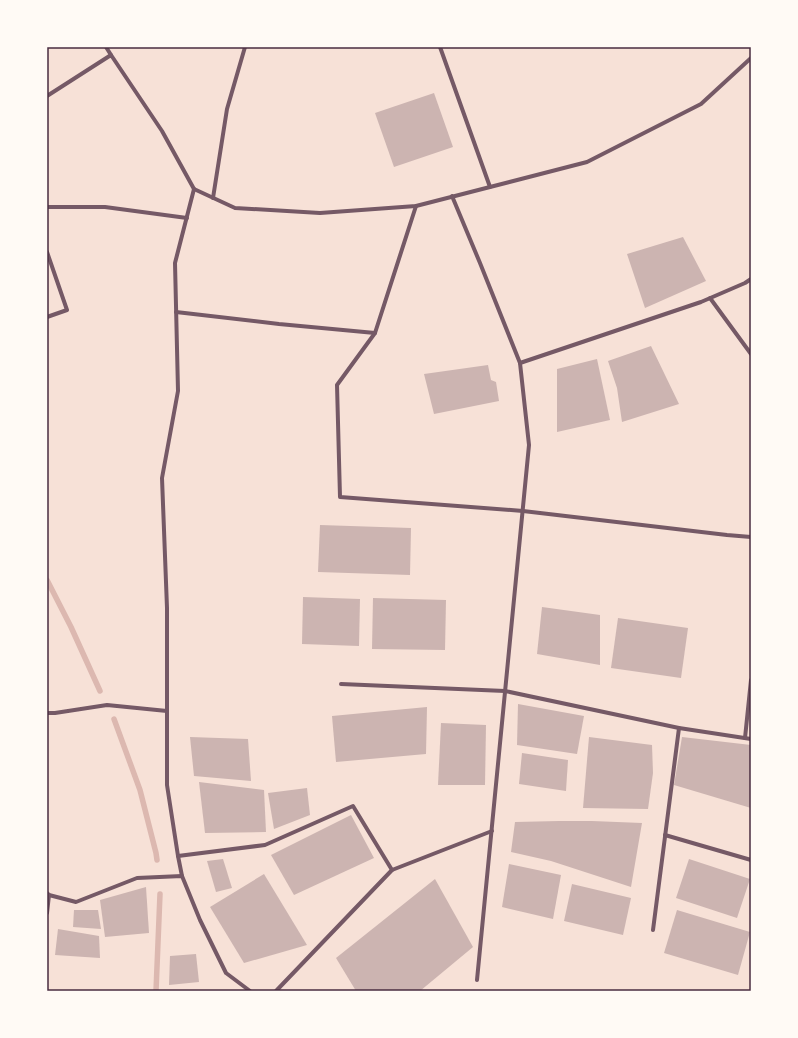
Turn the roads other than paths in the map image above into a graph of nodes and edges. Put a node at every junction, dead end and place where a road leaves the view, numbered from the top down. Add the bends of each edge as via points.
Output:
1 (106, 47) edge
2 (245, 47) edge
3 (440, 47) edge
4 (111, 55) junction
5 (751, 58) edge
6 (47, 96) edge
7 (490, 187) junction
8 (194, 189) junction
9 (452, 196) junction
10 (213, 198) junction
11 (416, 206) junction
12 (47, 207) edge
13 (187, 218) junction
14 (47, 252) edge
15 (751, 279) edge
16 (710, 298) junction
17 (176, 312) junction
18 (47, 317) edge
19 (375, 333) junction
20 (751, 354) edge
21 (520, 364) junction
22 (523, 511) junction
23 (751, 537) edge
24 (751, 680) edge
25 (341, 684) dead end
26 (505, 691) junction
27 (166, 711) junction
28 (47, 712) edge
29 (679, 728) junction
30 (745, 738) junction
31 (751, 739) edge
32 (492, 831) junction
33 (665, 835) junction
34 (178, 856) junction
35 (751, 860) edge
36 (392, 870) junction
37 (182, 876) junction
38 (48, 894) edge
39 (47, 912) edge
40 (653, 930) dead end
41 (477, 980) dead end
42 (250, 991) edge
43 (276, 991) edge

1 - 4 street
2 - 10 street via 227,109
3 - 7 street
4 - 6 street
4 - 8 street via 162,132
5 - 7 street via 701,104 587,162
7 - 9 street
8 - 10 street
8 - 13 street
9 - 11 street
9 - 21 street
10 - 11 street via 235,208 320,213
11 - 19 street
12 - 13 street via 105,207
13 - 17 street via 175,263
14 - 18 street via 67,310
15 - 16 street
16 - 20 street
16 - 21 street
17 - 19 street
17 - 27 street via 178,391 162,478 167,608
19 - 22 street via 337,385 340,497
21 - 22 street via 529,445
22 - 23 street
22 - 26 street
24 - 30 street
25 - 26 street
26 - 29 street
26 - 32 street
27 - 28 street via 107,705
27 - 34 street via 167,785
29 - 30 street
29 - 33 street
30 - 31 street
32 - 36 street
32 - 41 street
33 - 35 street
33 - 40 street
34 - 36 street via 266,845 353,806
34 - 37 street
36 - 43 street
37 - 38 street via 137,878 76,902
37 - 42 street via 226,973
38 - 39 street

